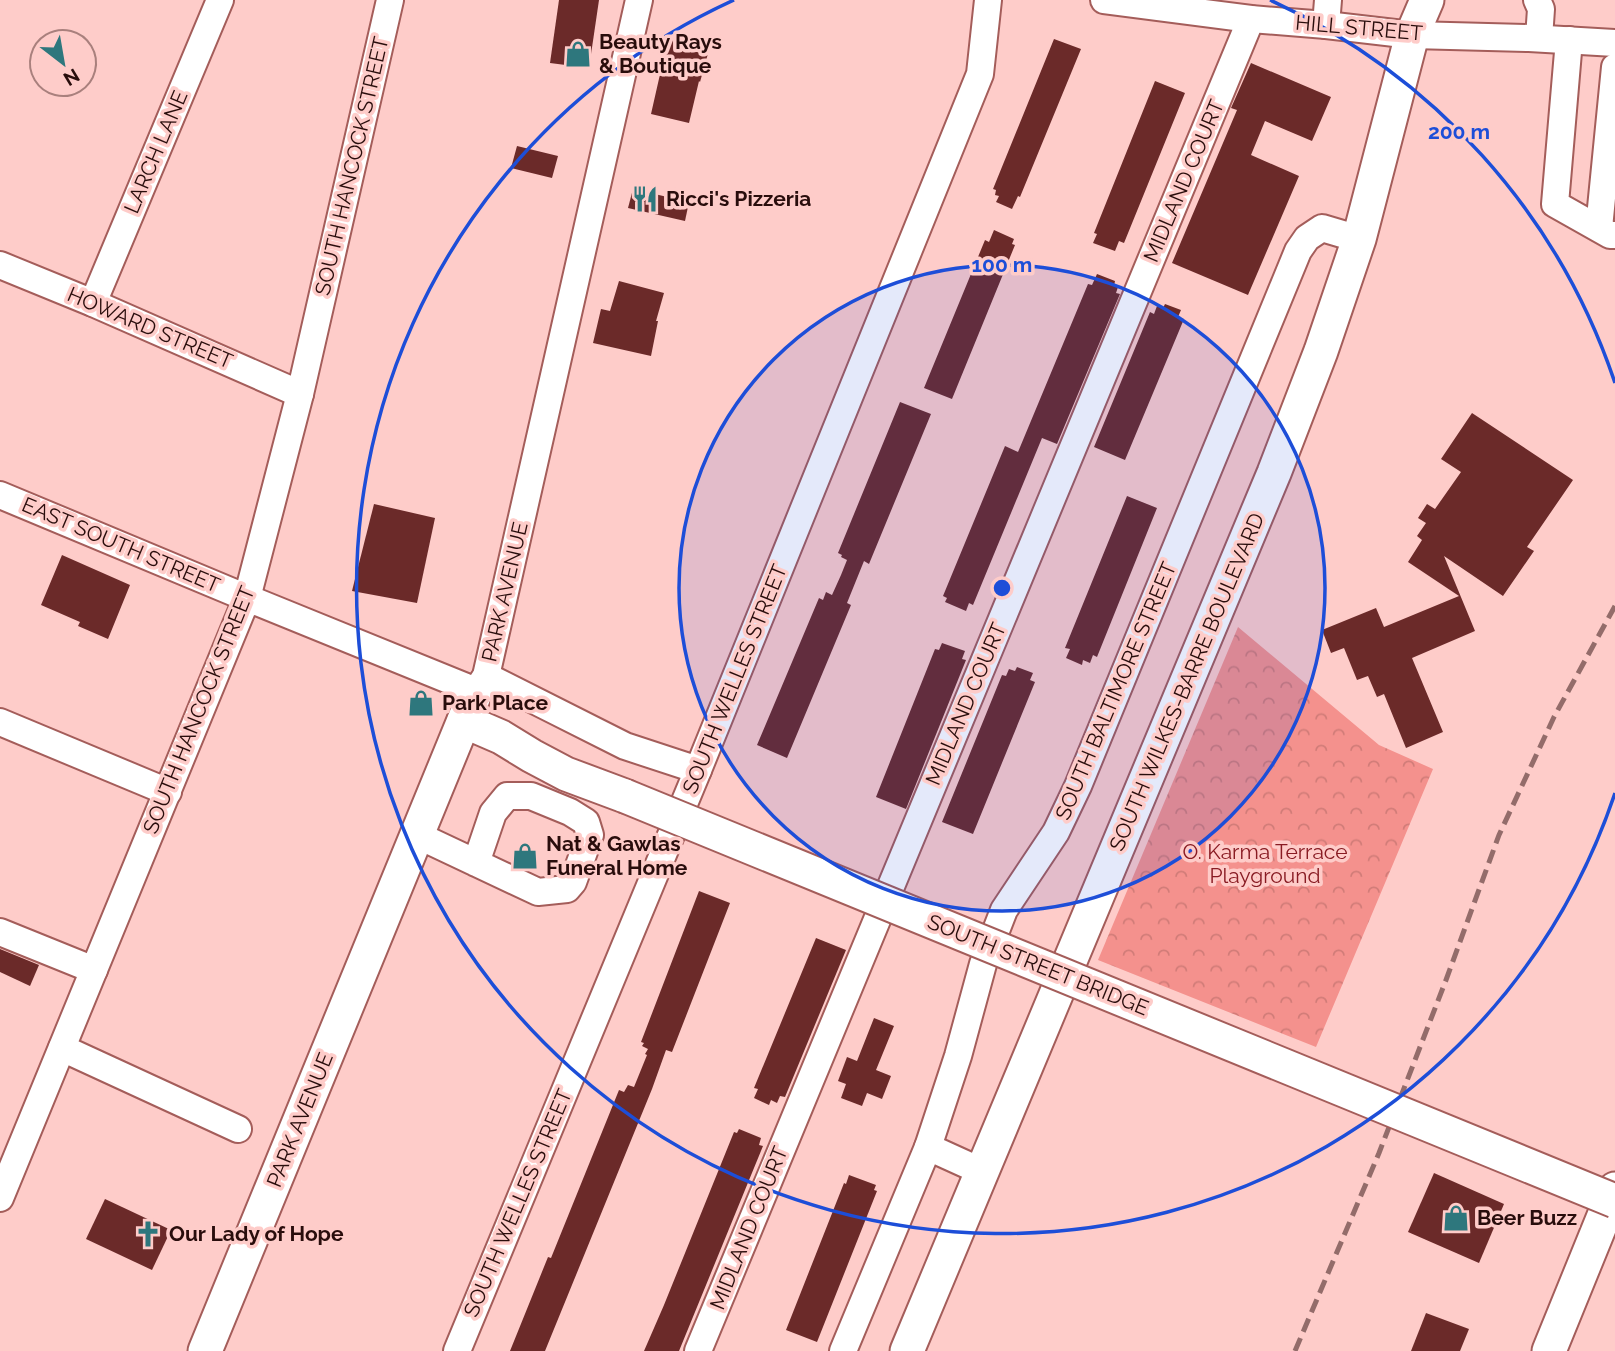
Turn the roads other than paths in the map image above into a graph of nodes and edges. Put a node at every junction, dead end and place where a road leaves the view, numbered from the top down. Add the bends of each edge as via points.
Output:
1 (219, 0) edge
2 (390, 0) edge
3 (639, 0) edge
4 (988, 0) edge
5 (1104, 0) edge
6 (1427, 0) edge
7 (1537, 0) edge
8 (1327, 12) edge
9 (1251, 19) junction
10 (1412, 35) junction
11 (1539, 38) junction
12 (1569, 40) junction
13 (1615, 43) edge
14 (1615, 67) edge
15 (1607, 232) edge
16 (1359, 239) junction
17 (0, 265) edge
18 (93, 303) junction
19 (300, 394) junction
20 (0, 495) edge
21 (247, 598) junction
22 (475, 696) junction
23 (0, 722) edge
24 (698, 770) junction
25 (168, 792) junction
26 (417, 835) junction
27 (476, 863) dead end
28 (0, 932) edge
29 (94, 970) junction
30 (62, 1048) junction
31 (238, 1129) dead end
32 (928, 1147) junction
33 (983, 1172) junction
34 (1615, 1189) edge
35 (0, 1198) edge
36 (1615, 1201) edge
37 (205, 1351) edge
38 (457, 1351) edge
39 (698, 1351) edge
40 (843, 1351) edge
41 (907, 1351) edge
42 (1549, 1351) edge

1 - 18 street, LARCH LANE
2 - 19 street, SOUTH HANCOCK STREET
3 - 22 street, PARK AVENUE
4 - 24 street, SOUTH WELLES STREET via 981,74
5 - 9 street, HILL STREET
6 - 10 main road, SOUTH WILKES-BARRE BOULEVARD
7 - 11 street via 1541,9
8 - 9 street, HILL STREET
8 - 10 street, HILL STREET
9 - 39 street, MIDLAND COURT
10 - 11 street, HILL STREET
10 - 16 main road, SOUTH WILKES-BARRE BOULEVARD
11 - 12 street, HILL STREET
12 - 13 street, HILL STREET
12 - 15 street via 1555,204
14 - 15 street
16 - 32 street, SOUTH BALTIMORE STREET via 1322,228 1298,251 1078,786 1056,832 1004,909
16 - 33 main road, SOUTH WILKES-BARRE BOULEVARD via 1274,473
17 - 18 street, HOWARD STREET
18 - 19 street, HOWARD STREET
19 - 21 street, SOUTH HANCOCK STREET
20 - 21 street, EAST SOUTH STREET
21 - 22 street, EAST SOUTH STREET
21 - 25 street, SOUTH HANCOCK STREET
22 - 24 street, EAST SOUTH STREET
22 - 26 main road, PARK AVENUE
22 - 36 main road, SOUTH STREET BRIDGE, bridge via 501,737 566,774
23 - 25 street
24 - 38 street, SOUTH WELLES STREET
25 - 29 street, SOUTH HANCOCK STREET
26 - 27 street
26 - 37 main road, PARK AVENUE
28 - 29 street
29 - 30 street, SOUTH HANCOCK STREET
30 - 31 street
30 - 35 street, SOUTH HANCOCK STREET
32 - 33 street
32 - 40 street, SOUTH BALTIMORE STREET
33 - 41 main road, SOUTH WILKES-BARRE BOULEVARD
34 - 42 main road

